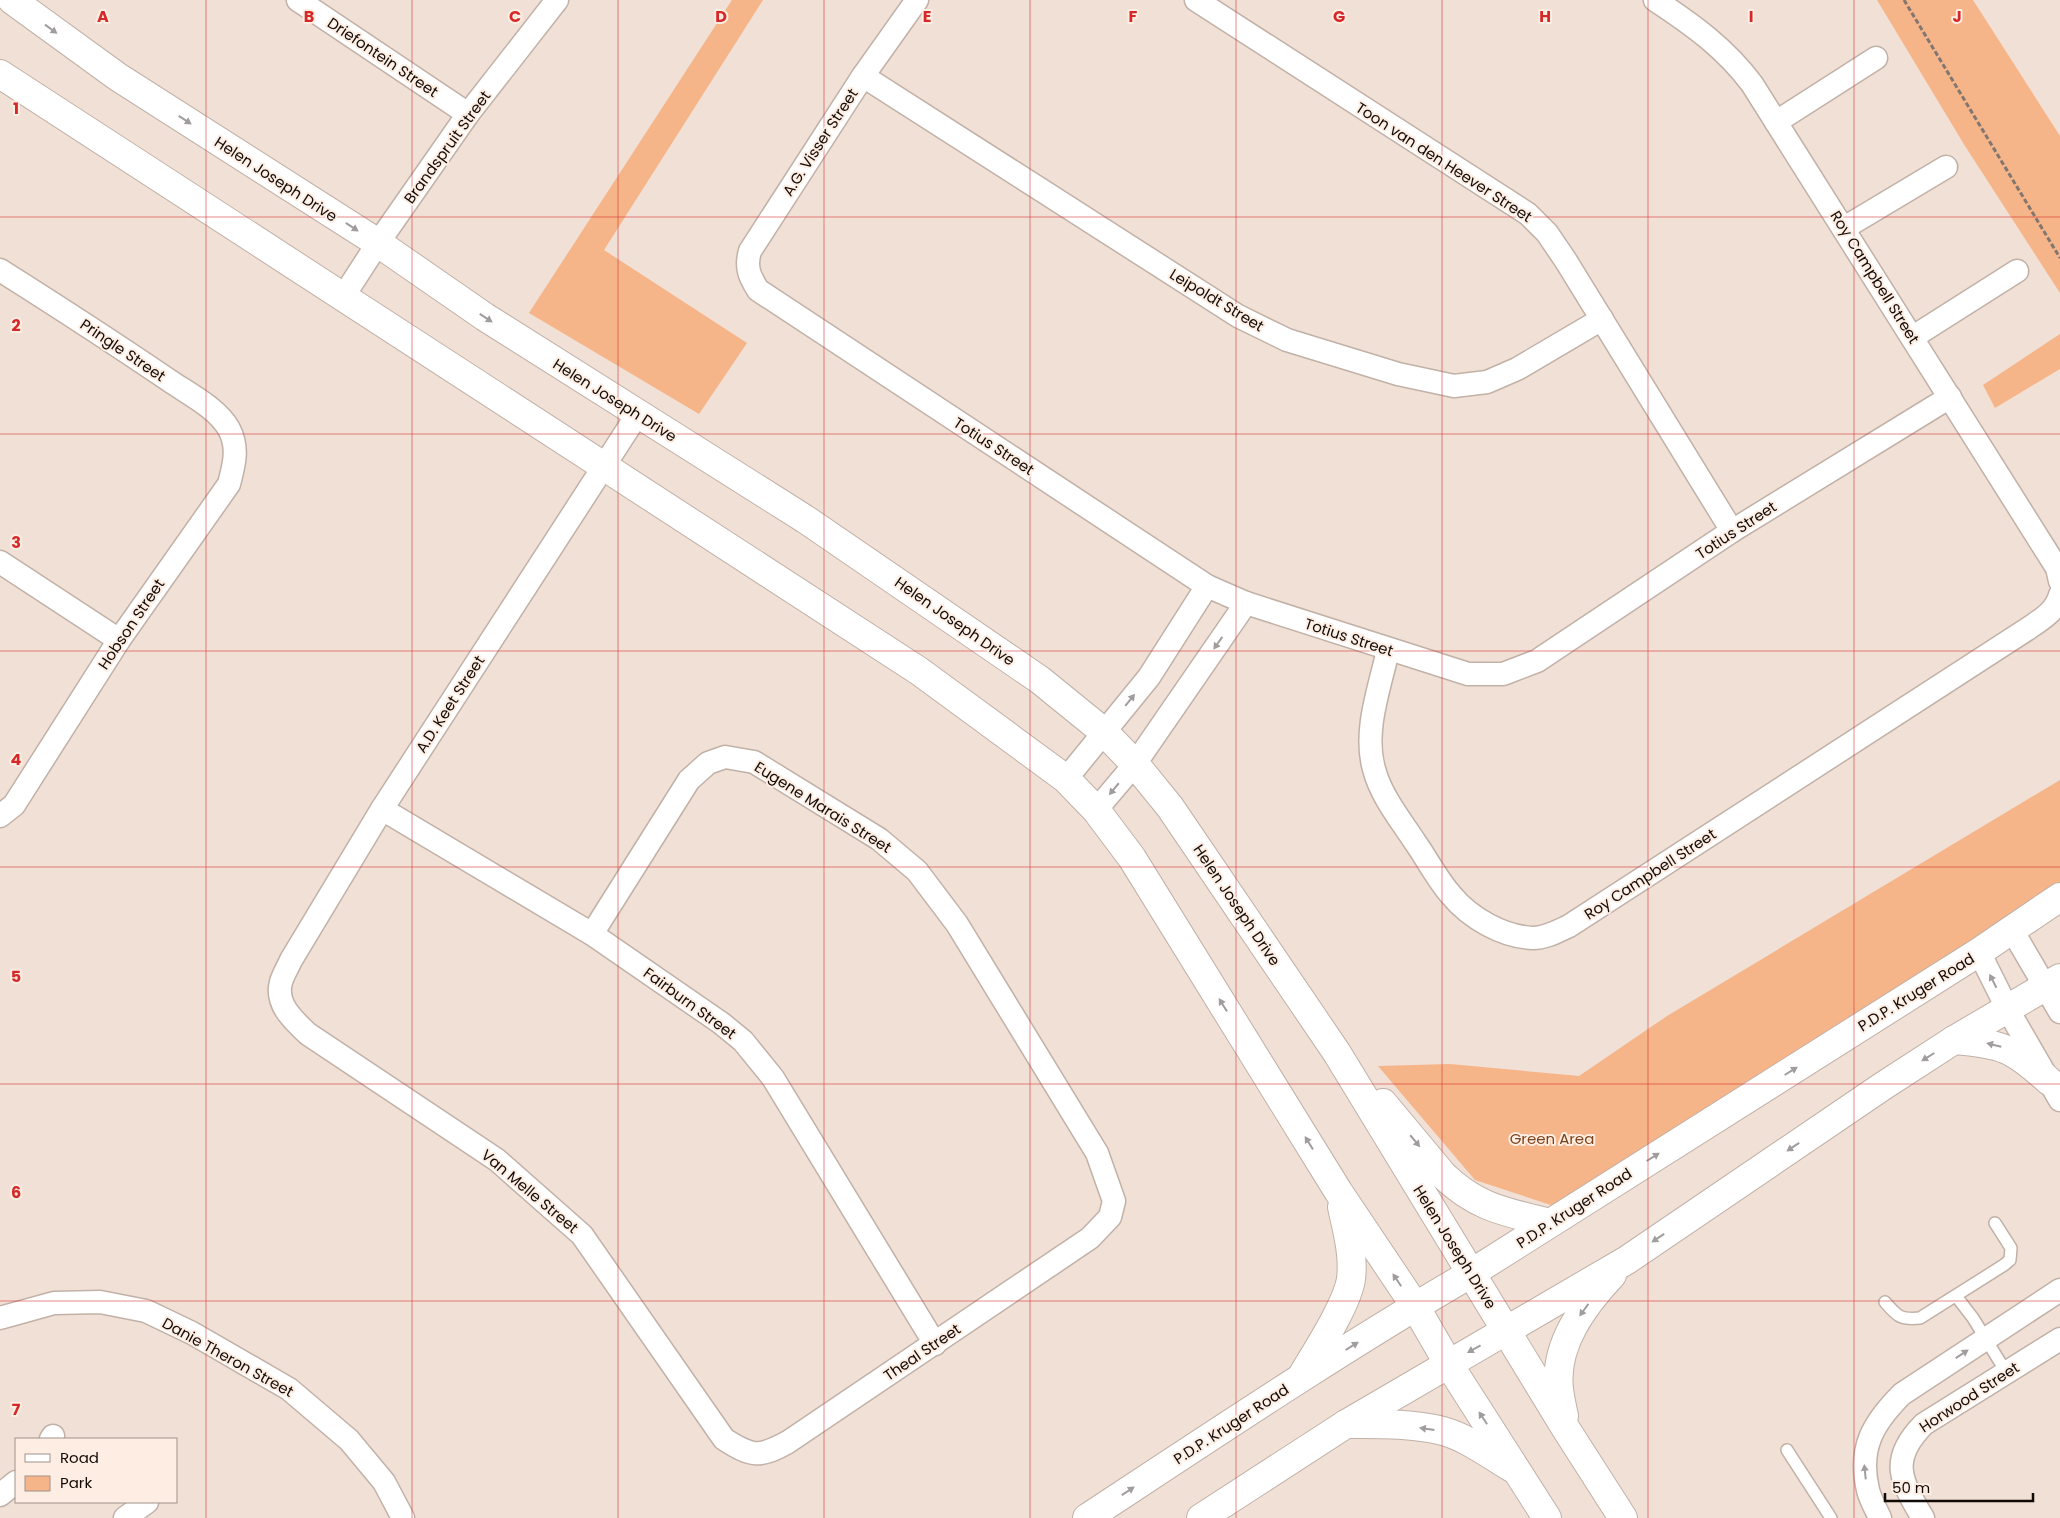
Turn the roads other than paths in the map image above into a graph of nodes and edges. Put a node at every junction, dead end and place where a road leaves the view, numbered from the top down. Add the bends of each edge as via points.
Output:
1 (12, 0) edge
2 (298, 0) edge
3 (557, 0) edge
4 (917, 0) edge
5 (1196, 0) edge
6 (1655, 0) edge
7 (1876, 58) dead end
8 (0, 74) edge
9 (863, 76) junction
10 (468, 114) junction
11 (1776, 122) junction
12 (1946, 168) dead end
13 (1844, 228) junction
14 (378, 243) junction
15 (0, 270) edge
16 (2017, 271) dead end
17 (758, 290) joint
18 (343, 297) junction
19 (1602, 319) junction
20 (1913, 337) junction
21 (1950, 396) junction
22 (637, 415) junction
23 (235, 442) joint
24 (603, 467) junction
25 (1732, 531) junction
26 (0, 562) edge
27 (2060, 581) edge
28 (1207, 586) junction
29 (2060, 595) edge
30 (1246, 603) junction
31 (118, 640) junction
32 (1388, 650) junction
33 (1104, 732) junction
34 (1135, 764) junction
35 (1066, 779) junction
36 (7, 810) edge
37 (382, 810) junction
38 (1096, 810) junction
39 (2060, 897) edge
40 (2012, 930) junction
41 (592, 934) junction
42 (1979, 952) junction
43 (2053, 983) edge
44 (282, 1001) joint
45 (2008, 1010) junction
46 (2060, 1012) edge
47 (1954, 1040) junction
48 (1337, 1053) junction
49 (2054, 1090) edge
50 (1338, 1191) junction
51 (1110, 1217) joint
52 (1550, 1223) junction
53 (1995, 1223) dead end
54 (1627, 1260) junction
55 (1470, 1274) junction
56 (2060, 1290) edge
57 (1956, 1296) junction
58 (1885, 1302) dead end
59 (1415, 1306) junction
60 (0, 1318) edge
61 (1506, 1330) junction
62 (1986, 1338) junction
63 (2060, 1339) edge
64 (935, 1344) junction
65 (1448, 1363) junction
66 (2006, 1372) junction
67 (1300, 1379) junction
68 (1346, 1424) junction
69 (1566, 1429) junction
70 (724, 1439) joint
71 (1787, 1450) dead end
72 (1518, 1472) junction
73 (15, 1483) edge
74 (0, 1496) edge
75 (146, 1503) edge
76 (124, 1518) edge
77 (403, 1518) edge
78 (1087, 1518) edge
79 (1201, 1518) edge
80 (1547, 1518) edge
81 (1623, 1518) edge
82 (1831, 1518) edge
83 (1880, 1518) edge
84 (1923, 1518) edge

1 -> 14 street, Helen Joseph Drive via 118,77
2 - 10 street, Driefontein Street
3 - 10 street, Brandspruit Street
4 - 9 street, A.G. Visser Street
5 - 19 street, Toon van den Heever Street via 1528,214 1548,233
6 - 11 street, Roy Campbell Street via 1728,54
7 - 11 street
8 - 18 street
9 - 17 street, A.G. Visser Street via 750,251 747,270
9 - 19 street, Leipoldt Street via 1238,316 1287,340 1398,374 1454,386 1487,382 1517,369
10 - 14 street, Brandspruit Street
11 - 13 street, Roy Campbell Street
12 - 13 street
13 - 20 street, Roy Campbell Street
14 - 18 street, Brandspruit Street
14 -> 22 street, Helen Joseph Drive
15 - 23 street, Pringle Street via 212,410 228,427
16 - 20 street
17 - 28 street, Totius Street
18 - 24 street
19 - 25 street, Toon van den Heever Street
20 - 21 street, Roy Campbell Street
21 - 25 street, Totius Street
21 - 27 street, Roy Campbell Street via 2058,568
22 - 24 street, A.D. Keet Street
22 - 33 street, Helen Joseph Drive via 805,519 1040,680
23 - 31 street, Hobson Street via 236,460 229,484
24 - 35 street via 919,671
24 - 37 street, A.D. Keet Street
25 - 32 street, Totius Street via 1537,661 1503,674 1468,674
26 - 31 street
28 - 30 street, Totius Street
33 -> 28 street via 1149,676
29 - 32 street, Roy Campbell Street via 2058,604 2030,628 1569,926 1551,935 1534,938 1502,932 1478,920 1451,896 1385,796 1374,769 1370,740
30 - 32 street, Totius Street
30 -> 34 street
31 - 36 street, Hobson Street
33 - 34 street, Helen Joseph Drive
33 - 35 street
34 -> 38 street
34 - 48 street, Helen Joseph Drive via 1202,852
35 - 38 street
37 - 41 street, Fairburn Street
37 - 44 street, A.D. Keet Street via 291,960 280,983
50 -> 38 street via 1132,858
39 - 40 street, P.D.P. Kruger Road
40 - 42 street, P.D.P. Kruger Road
40 - 43 street
41 - 51 street, Eugene Marais Street via 689,780 708,763 725,757 754,762 879,839 917,871 957,924 1097,1153 1114,1201
41 - 64 street, Fairburn Street via 743,1041 773,1078
45 -> 42 street
52 -> 42 street, P.D.P. Kruger Road
43 - 45 street
43 - 46 street
44 - 70 street, Van Melle Street via 288,1015 308,1034 497,1160 582,1235
45 - 47 street
45 - 49 street
49 -> 47 street via 2026,1060 2009,1049
47 -> 54 street
48 -> 52 street via 1351,1062 1454,1186 1492,1208
48 - 55 street, Helen Joseph Drive
59 -> 50 street
50 - 67 street via 1352,1258 1351,1281 1345,1298
51 - 64 street, Theal Street via 1090,1238
52 - 55 street, P.D.P. Kruger Road
53 - 57 lane via 2011,1248 2010,1260
54 - 61 street
54 -> 69 street via 1604,1284 1574,1324 1567,1339 1559,1367
55 - 59 street, P.D.P. Kruger Road
55 - 61 street, Helen Joseph Drive
56 - 62 street
57 - 58 lane via 1920,1318 1906,1320 1895,1314
57 - 62 lane
59 - 65 street
67 -> 59 street, P.D.P. Kruger Road
60 - 77 street, Danie Theron Street via 54,1303 100,1302 146,1311 192,1333 289,1389 350,1440 384,1482
61 -> 65 street
61 - 69 street, Helen Joseph Drive
62 - 66 lane
83 -> 62 street via 1868,1491 1864,1465 1869,1440 1881,1414 1902,1394
63 - 66 street, Horwood Street
64 - 70 street, Theal Street via 767,1453 742,1450
65 - 68 street
72 -> 65 street
66 - 84 street, Horwood Street via 1924,1424 1911,1436 1903,1452 1900,1472
78 -> 67 street, P.D.P. Kruger Road
72 -> 68 street via 1444,1431
68 - 79 street
69 - 81 street, Helen Joseph Drive
71 - 82 lane
72 - 80 street
73 - 74 street
75 - 76 street

